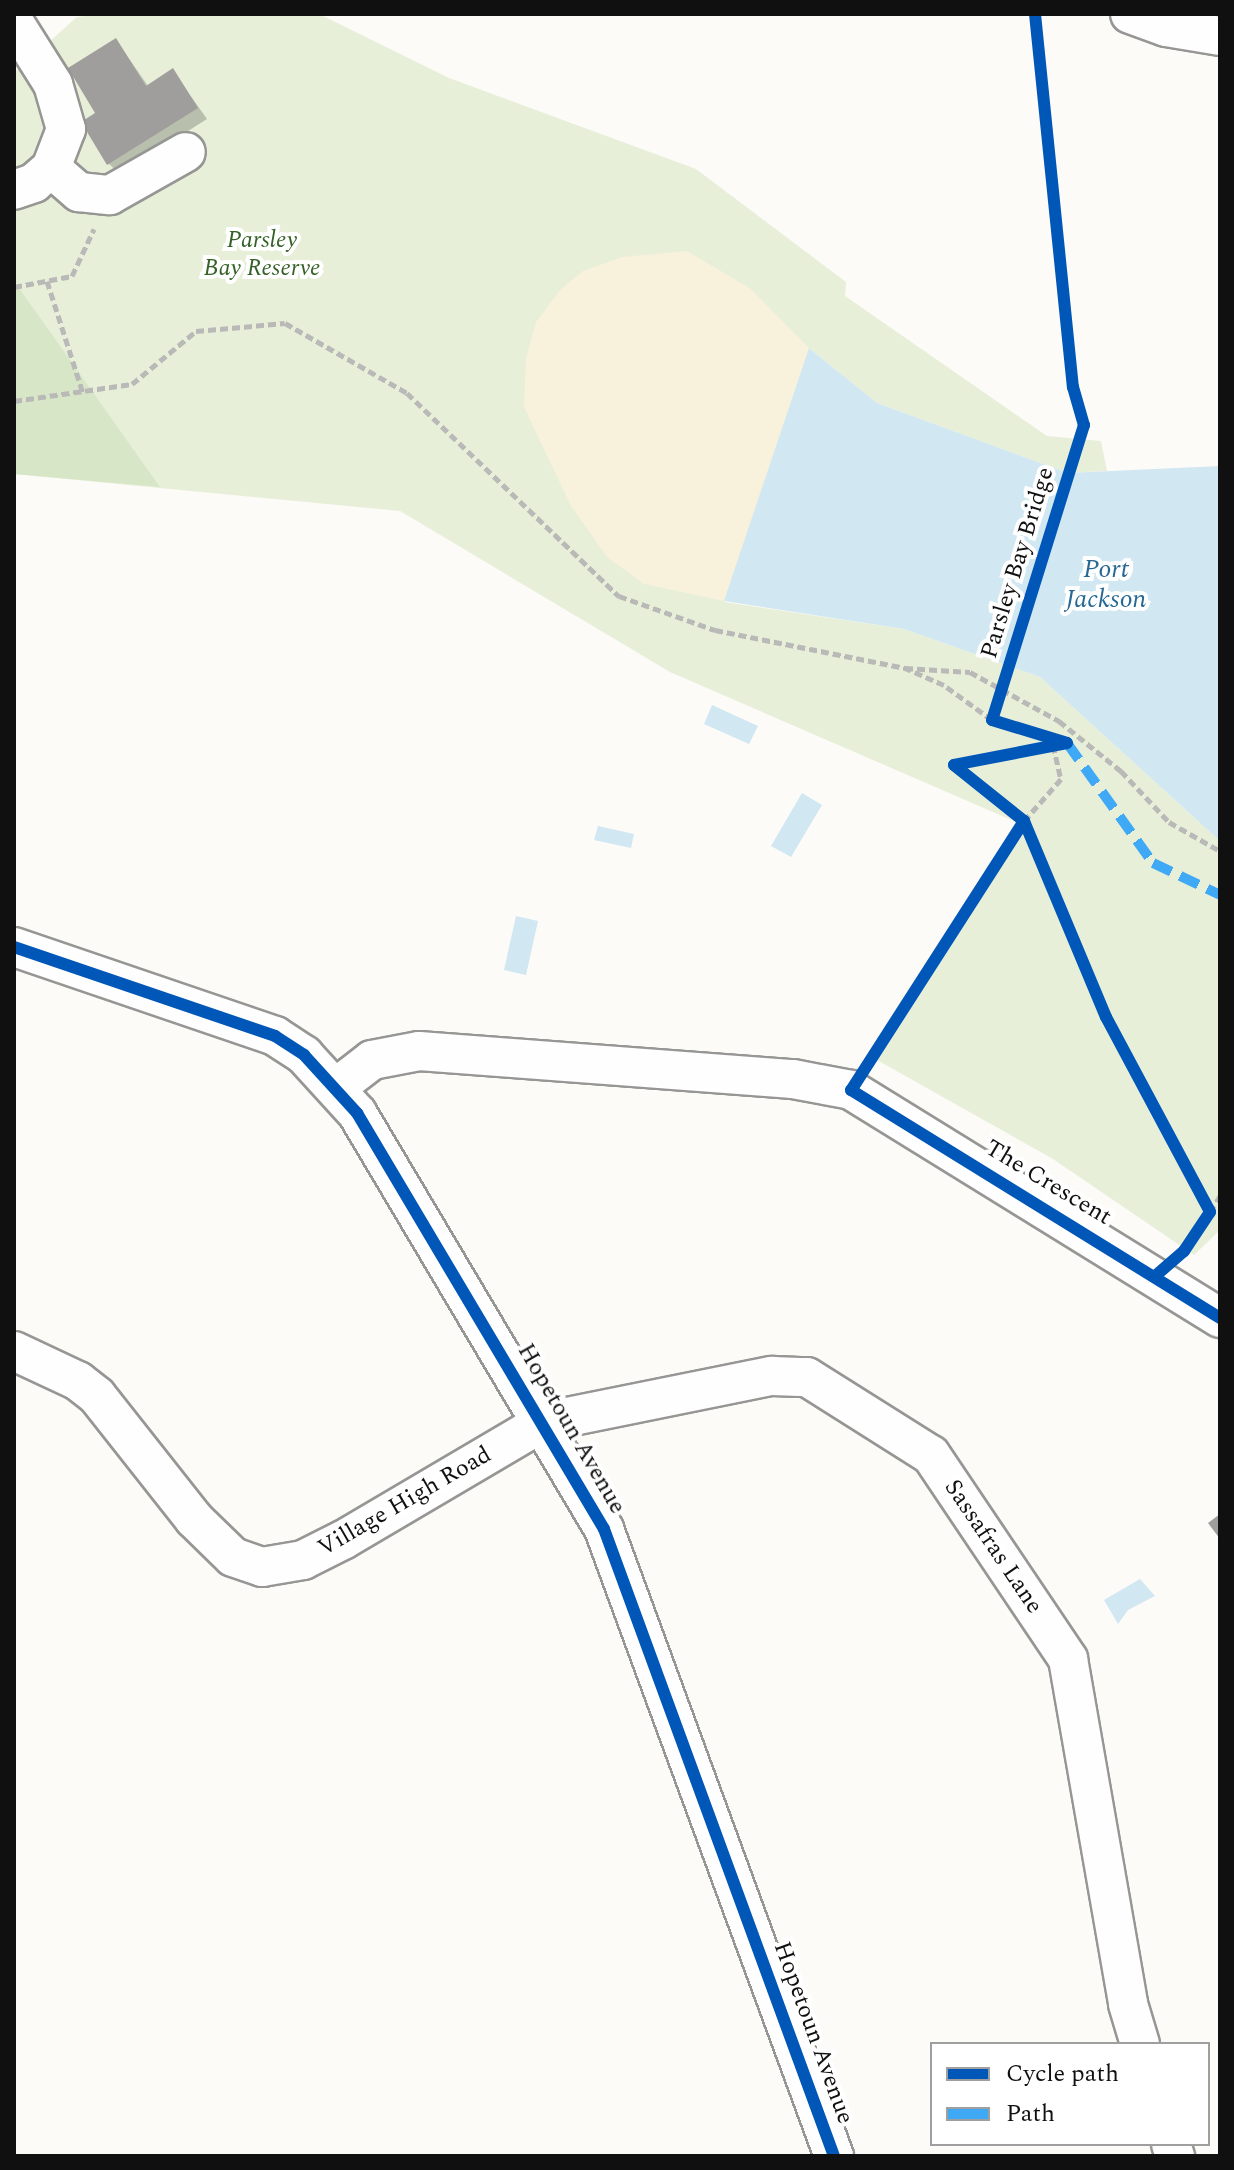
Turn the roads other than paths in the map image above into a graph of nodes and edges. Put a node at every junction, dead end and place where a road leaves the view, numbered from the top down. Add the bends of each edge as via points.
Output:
1 (1130, 14) edge
2 (14, 22) edge
3 (1220, 36) edge
4 (186, 152) dead end
5 (51, 168) junction
6 (14, 190) edge
7 (14, 947) edge
8 (337, 1087) junction
9 (1220, 1318) edge
10 (14, 1351) edge
11 (543, 1422) junction
12 (1139, 2042) edge
13 (834, 2156) edge

1 - 3 street via 1166,27
2 - 5 street via 53,84 62,110 66,129
4 - 5 street via 110,195 79,192
5 - 6 street via 34,183
7 - 8 street, Hopetoun Avenue via 275,1036
8 - 9 street, The Crescent via 372,1060 419,1051 793,1079 851,1090
8 - 11 street, Hopetoun Avenue
10 - 11 street, Village High Road via 97,1396 194,1519 233,1557 262,1567 303,1560 343,1540
11 - 12 street, Sassafras Lane via 772,1376 807,1377 931,1455 1068,1659 1128,2004
11 - 13 street, Hopetoun Avenue via 590,1500 620,1568

